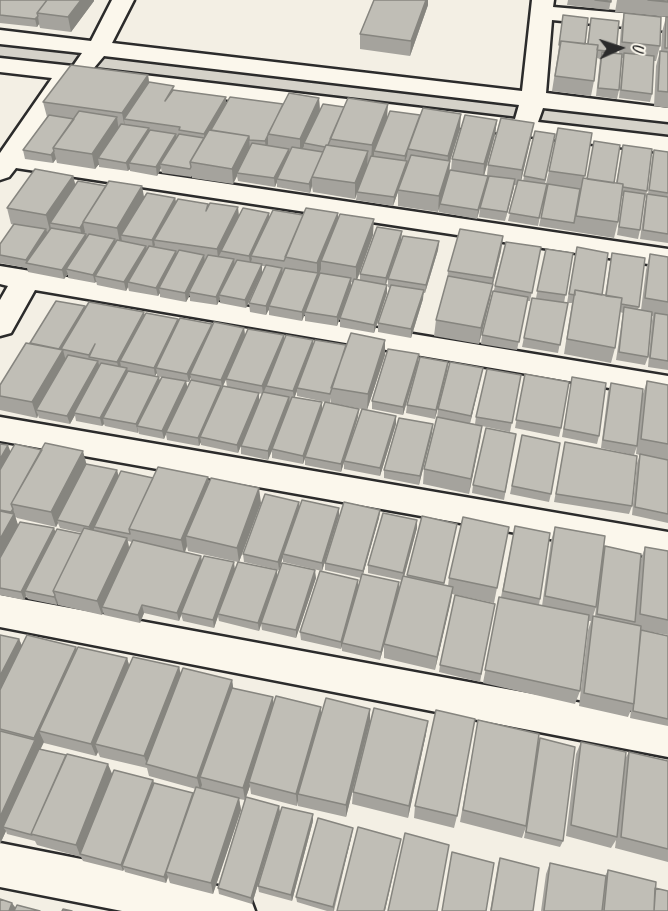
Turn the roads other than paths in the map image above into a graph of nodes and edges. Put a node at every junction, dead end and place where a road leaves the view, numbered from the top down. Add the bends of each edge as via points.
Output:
1 (123, 0) edge
2 (543, 6) edge
3 (668, 24) edge
4 (6, 38) edge
5 (97, 50) junction
6 (9, 66) edge
7 (72, 72) junction
8 (0, 91) edge
9 (533, 100) junction
10 (668, 115) edge
11 (524, 128) junction
12 (668, 145) edge
13 (5, 166) edge
14 (668, 258) edge
15 (13, 278) edge
16 (0, 326) edge
17 (668, 387) edge
18 (0, 429) edge
19 (668, 546) edge
20 (0, 611) edge
21 (668, 738) edge
22 (0, 865) edge
23 (233, 911) edge

1 - 5 street
2 - 3 street
2 - 9 street
4 - 5 street
4 - 6 street
5 - 7 street
5 - 9 street
6 - 7 street
6 - 8 street
7 - 11 street
7 - 13 street
9 - 10 street
9 - 11 street
11 - 12 street
13 - 14 street
15 - 16 street
15 - 17 street
18 - 19 street
20 - 21 street
22 - 23 street

